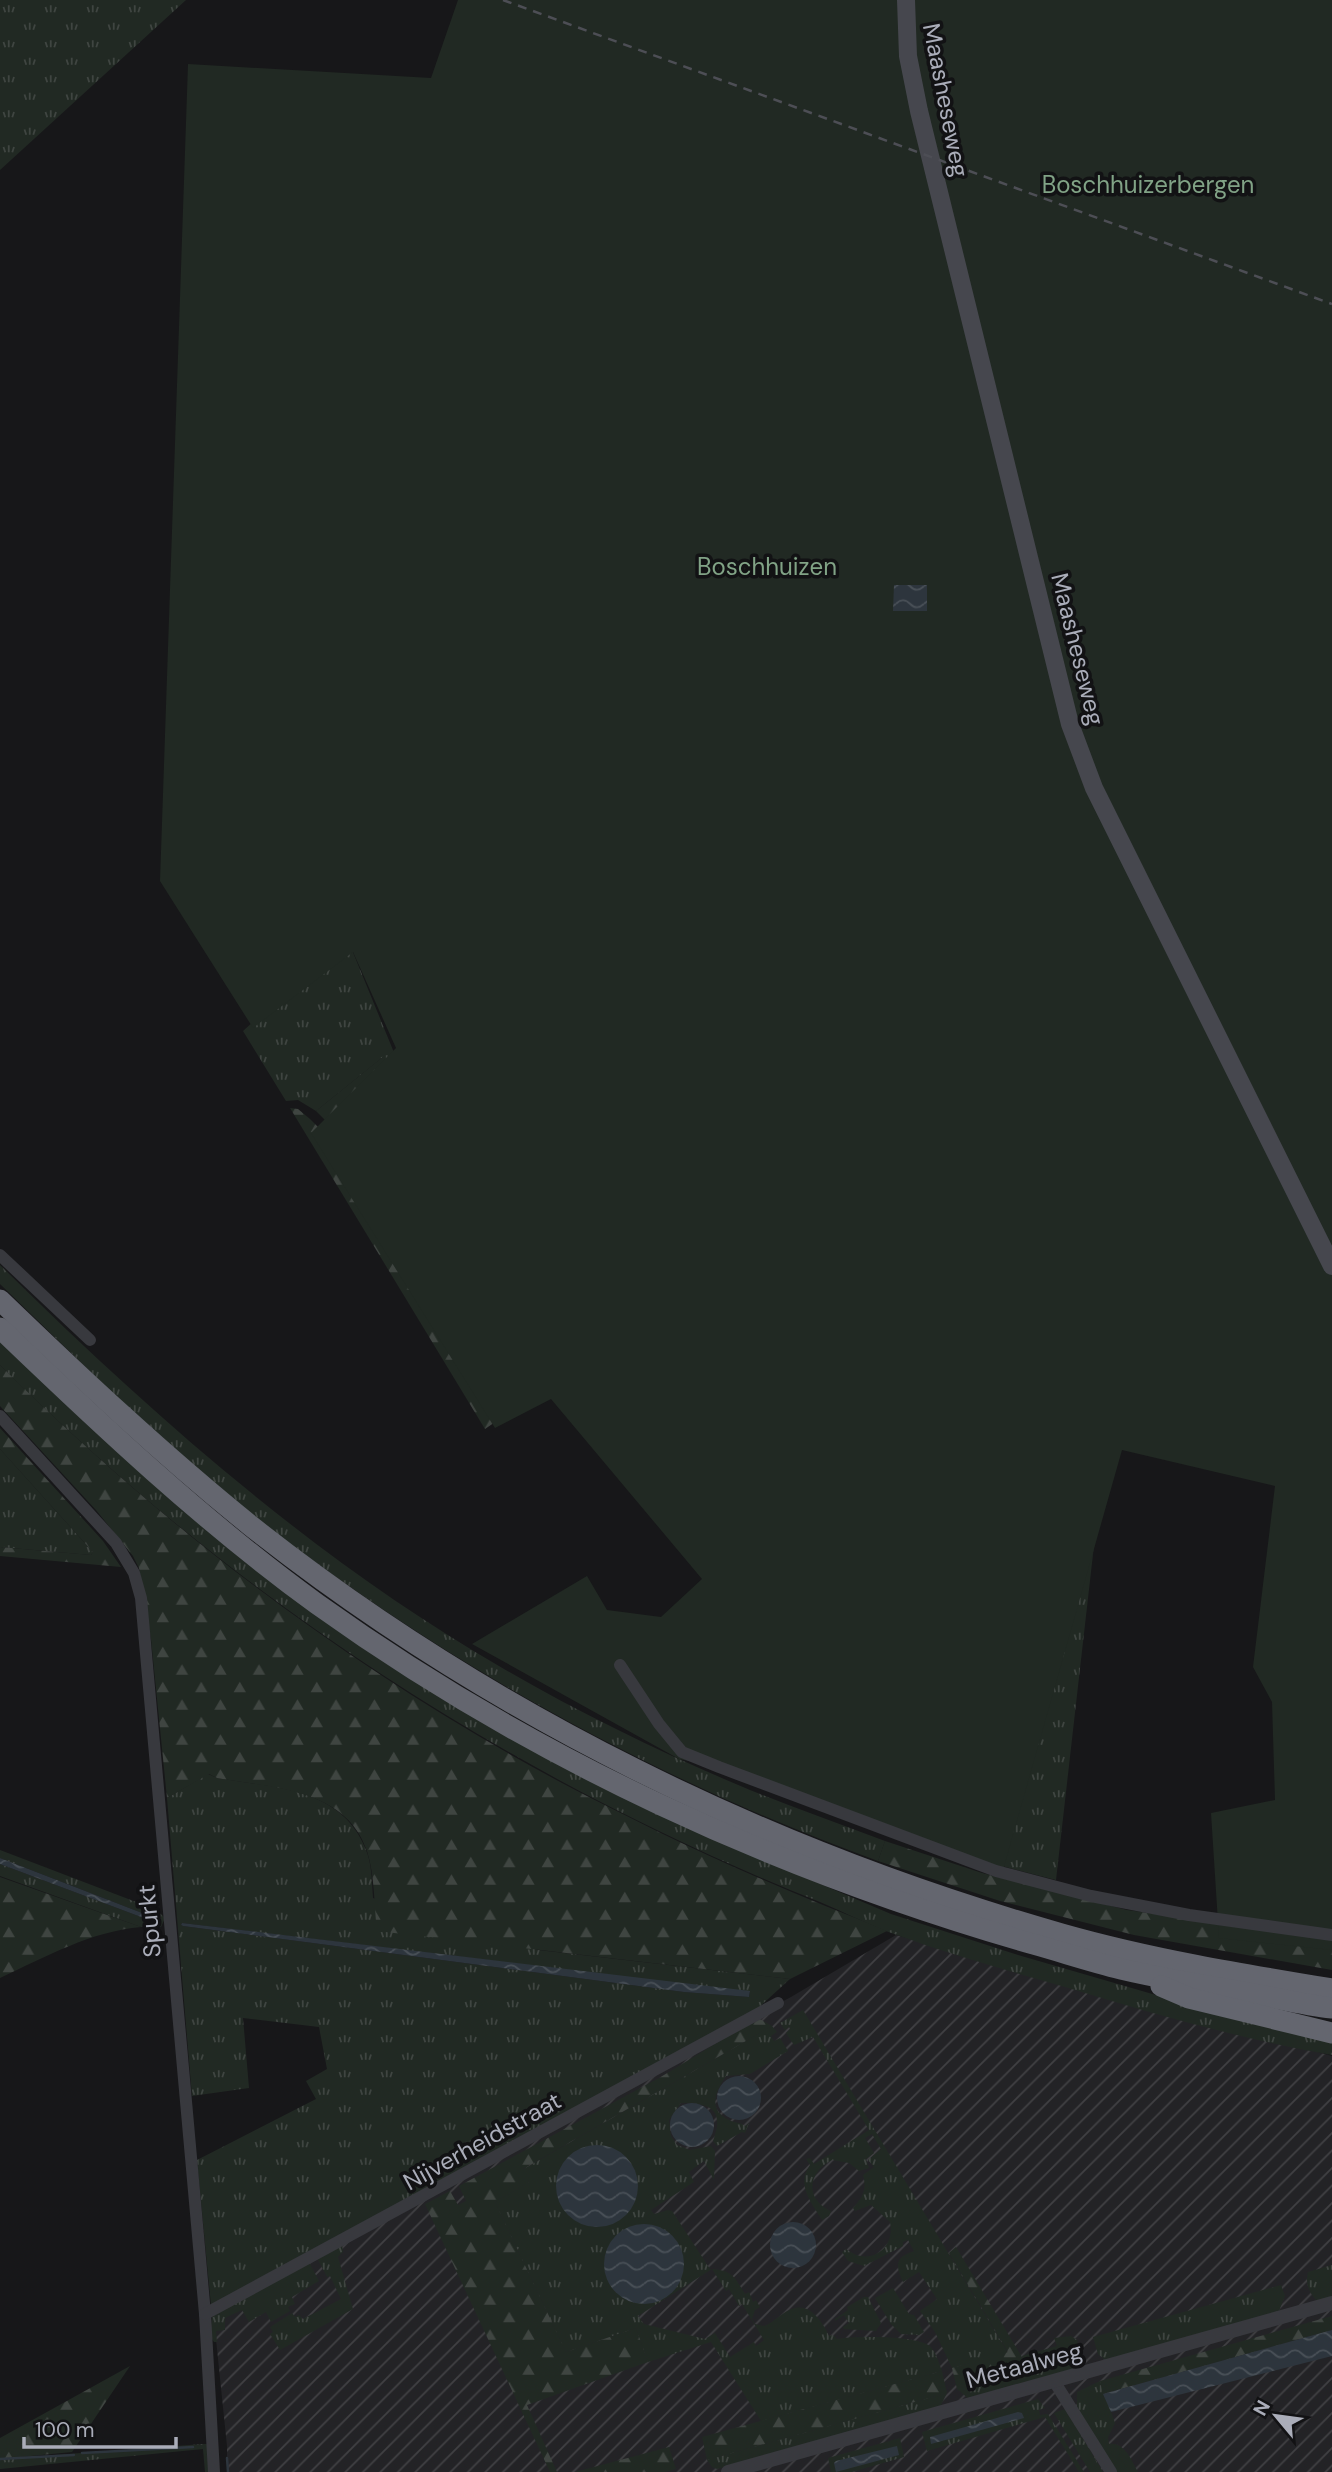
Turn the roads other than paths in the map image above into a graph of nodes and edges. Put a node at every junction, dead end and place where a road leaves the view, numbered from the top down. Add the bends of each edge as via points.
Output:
1 (906, 0) edge
2 (0, 1255) edge
3 (1332, 1266) edge
4 (0, 1300) edge
5 (0, 1328) edge
6 (90, 1340) dead end
7 (0, 1416) edge
8 (620, 1665) dead end
9 (1332, 1935) edge
10 (1118, 1968) junction
11 (1332, 1989) edge
12 (778, 2003) dead end
13 (1332, 2008) edge
14 (1332, 2033) edge
15 (1332, 2303) edge
16 (205, 2314) junction
17 (1054, 2381) junction
18 (214, 2472) edge
19 (729, 2472) edge
20 (1111, 2472) edge

1 - 3 main road, Maasheseweg via 908,56 919,111 1078,748
2 - 6 street
4 - 11 highway via 152,1444 337,1590 432,1655 678,1791 839,1861 1063,1934 1150,1956
5 - 10 highway via 138,1458 316,1603 414,1670 562,1757 662,1807 846,1883 966,1925
7 - 16 street, Spurkt via 116,1543 134,1573 141,1598
8 - 9 street via 682,1752 719,1767 996,1871 1189,1915
10 - 13 highway
10 - 14 highway via 1189,1998
12 - 16 street, Nijverheidstraat
15 - 17 street, Metaalweg
16 - 18 street, Spurkt
17 - 19 street, Metaalweg
17 - 20 street

